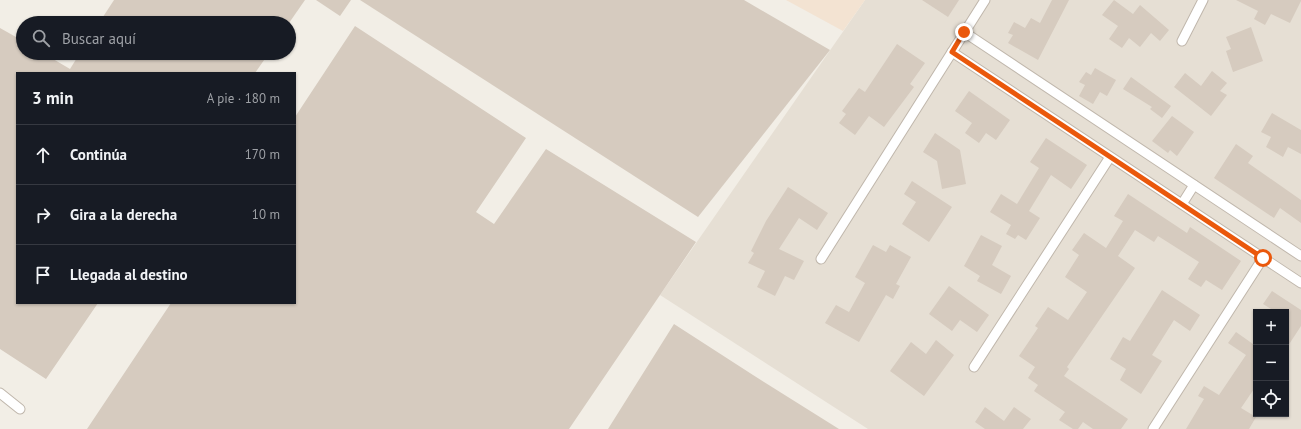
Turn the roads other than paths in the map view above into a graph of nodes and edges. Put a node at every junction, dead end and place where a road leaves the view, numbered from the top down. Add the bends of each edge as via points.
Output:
1 (984, 0) edge
2 (1203, 0) edge
3 (964, 32) junction
4 (1182, 40) dead end
5 (952, 52) junction
6 (1110, 157) junction
7 (1194, 185) junction
8 (1182, 204) junction
9 (1301, 256) edge
10 (1263, 258) junction
11 (821, 259) dead end
12 (1301, 283) edge
13 (974, 367) dead end
14 (0, 393) edge
15 (20, 408) dead end
16 (1153, 429) edge

1 - 3 lane
2 - 4 lane
3 - 5 lane
3 - 7 lane
5 - 6 lane
5 - 11 lane
6 - 8 lane
6 - 13 lane
7 - 8 lane
7 - 9 lane
8 - 10 lane
10 - 12 lane
10 - 16 lane
14 - 15 lane

